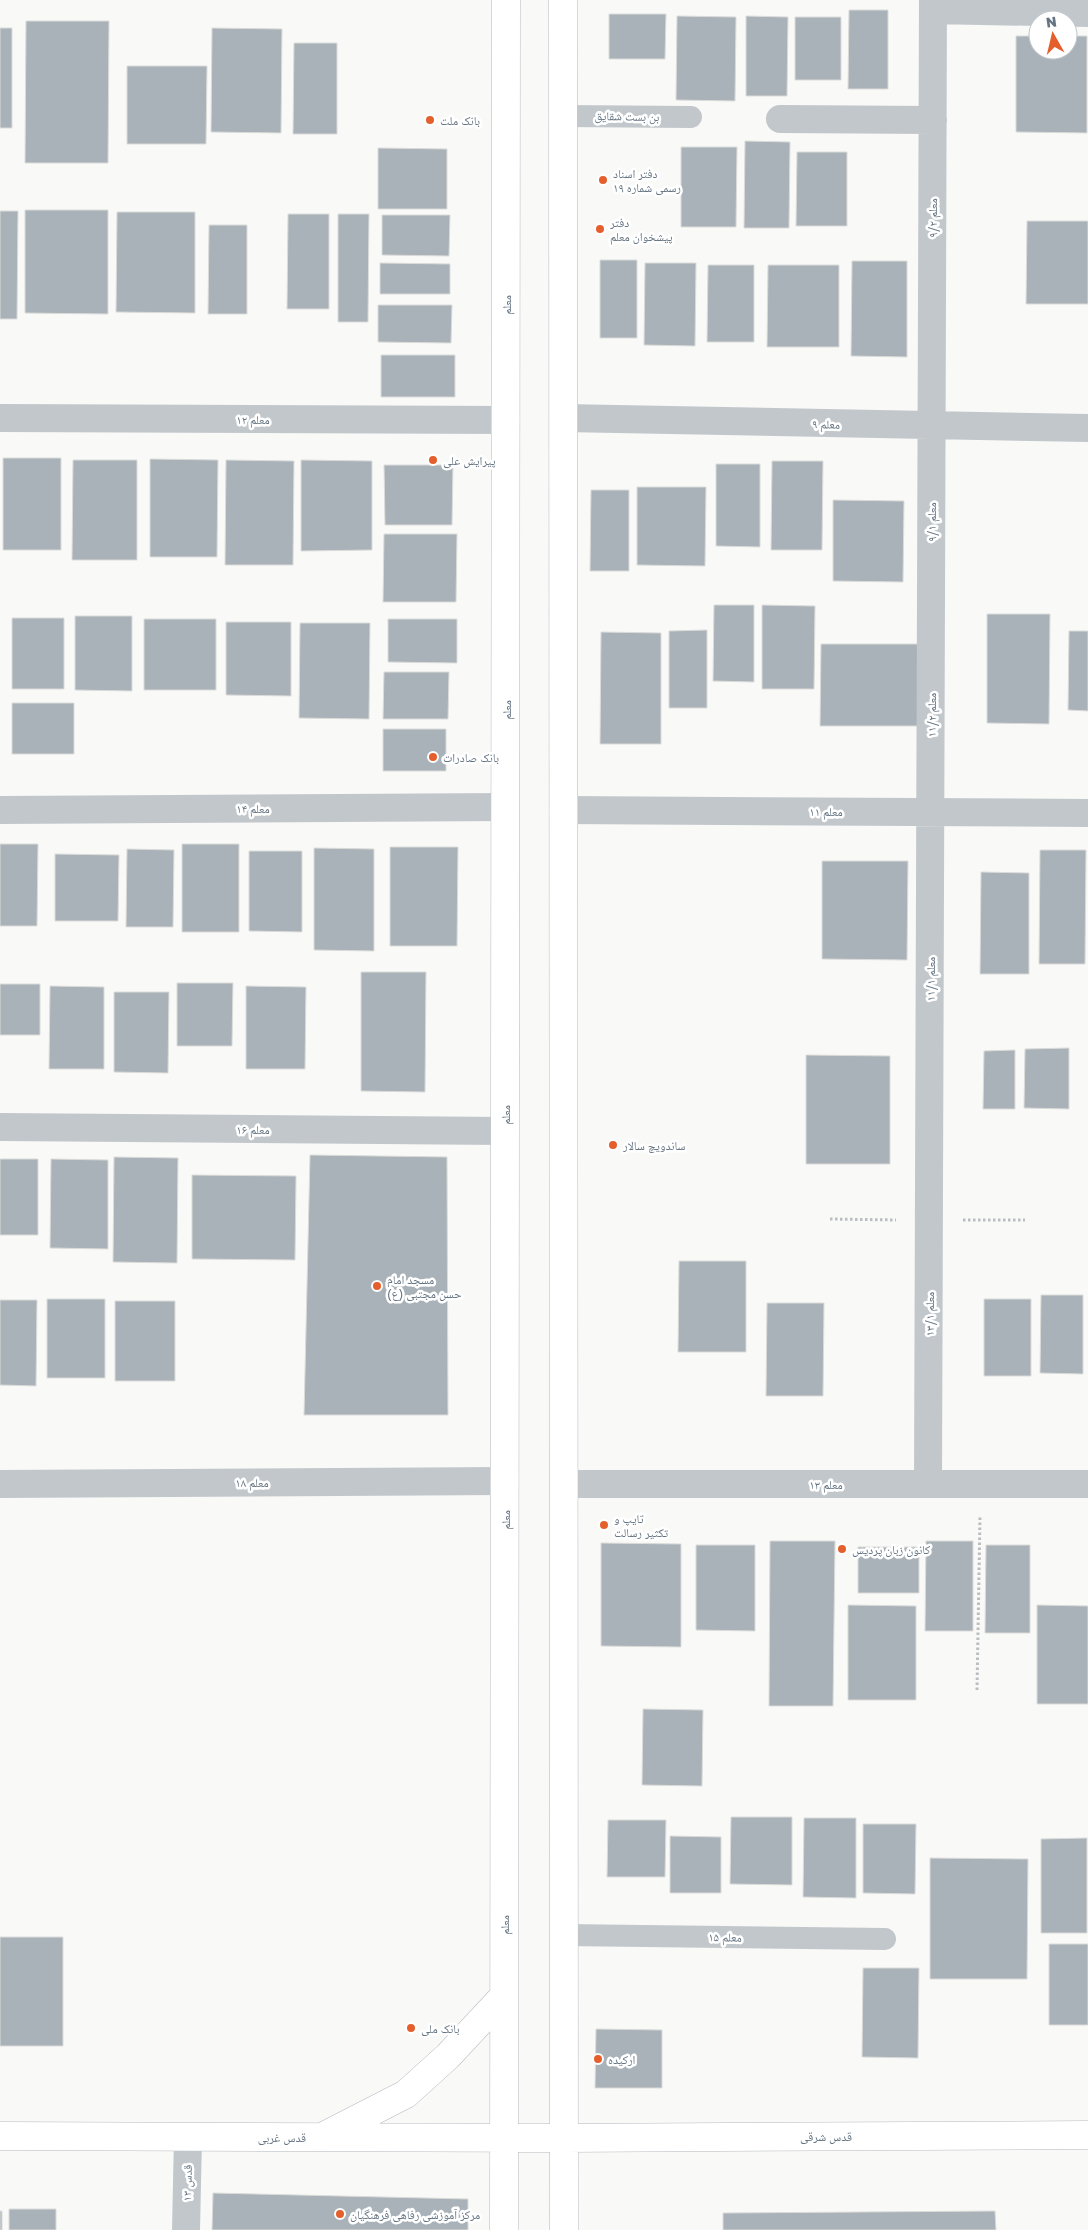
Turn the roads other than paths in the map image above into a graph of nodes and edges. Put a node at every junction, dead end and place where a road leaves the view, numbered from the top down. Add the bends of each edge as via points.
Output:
1 (506, 0) edge
2 (563, 0) edge
3 (933, 5) edge
4 (1088, 13) edge
5 (563, 116) junction
6 (691, 117) dead end
7 (780, 119) dead end
8 (933, 120) junction
9 (0, 418) edge
10 (563, 418) junction
11 (506, 420) junction
12 (932, 426) junction
13 (1088, 428) edge
14 (931, 619) joint
15 (506, 807) junction
16 (0, 810) edge
17 (563, 810) junction
18 (931, 812) junction
19 (1088, 813) edge
20 (0, 1127) edge
21 (505, 1131) junction
22 (929, 1145) joint
23 (505, 1481) junction
24 (0, 1484) edge
25 (564, 1484) junction
26 (928, 1484) junction
27 (1088, 1484) edge
28 (564, 1935) junction
29 (886, 1939) dead end
30 (504, 1996) junction
31 (1088, 2135) edge
32 (0, 2136) edge
33 (188, 2137) junction
34 (322, 2137) junction
35 (504, 2138) junction
36 (564, 2138) junction
37 (186, 2230) edge
38 (504, 2230) edge
39 (564, 2230) edge

1 - 11 main road, معلم
2 - 5 main road
3 - 4 street
3 - 8 street, معلم ۹/۲
5 - 6 lane, بن بست شقایق
5 - 10 main road
7 - 8 street
8 - 12 street, معلم ۹/۲
9 - 11 street, معلم ۱۲
10 - 12 street, معلم ۹
10 - 17 main road
11 - 15 main road, معلم
12 - 13 street, معلم ۹
12 - 14 street, معلم ۹/۱
14 - 18 street, معلم ۱۱/۲
15 - 16 street, معلم ۱۴
15 - 21 main road, معلم
17 - 18 street, معلم ۱۱
17 - 25 main road
18 - 19 street, معلم ۱۱
18 - 22 street, معلم ۱۱/۱
20 - 21 street, معلم ۱۶‌
21 - 23 main road, معلم
22 - 26 street, معلم ۱۳/۱
23 - 24 street, معلم ۱۸
23 - 30 main road, معلم
25 - 26 street, معلم ۱۳
25 - 28 main road
26 - 27 street, معلم ۱۳
28 - 29 lane, معلم ۱۵
28 - 36 main road
30 - 34 main road via 448,2056 406,2094
30 - 35 main road, معلم
31 - 36 main road, قدس شرقی
32 - 33 main road, قدس غربی
33 - 34 main road, قدس غربی
33 - 37 street, قدس ۱۳
34 - 35 main road, قدس غربی
35 - 36 main road, قدس غربی
35 - 38 main road, معلم
36 - 39 main road

